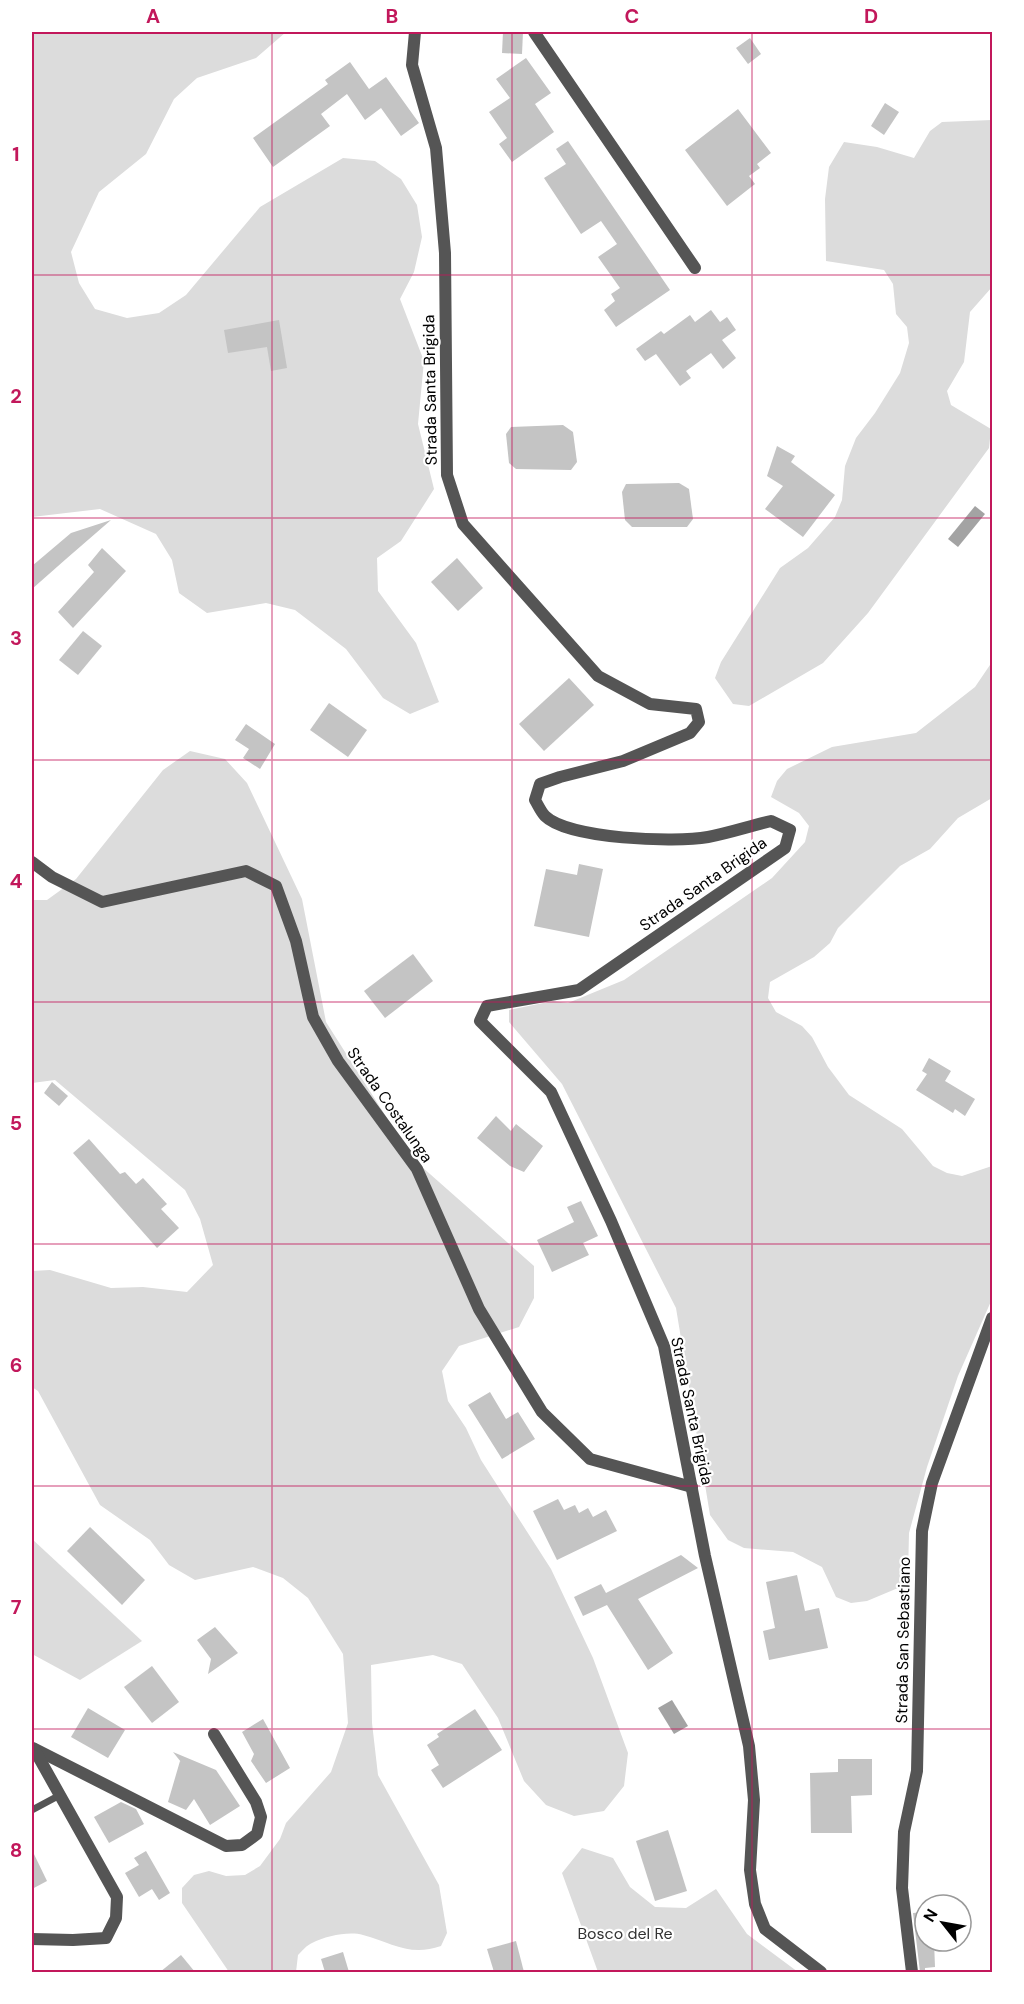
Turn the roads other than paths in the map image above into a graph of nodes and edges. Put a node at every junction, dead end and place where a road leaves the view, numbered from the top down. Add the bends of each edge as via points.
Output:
1 (415, 32) edge
2 (534, 32) edge
3 (695, 268) dead end
4 (32, 862) edge
5 (993, 1318) edge
6 (692, 1487) junction
7 (214, 1734) dead end
8 (32, 1747) edge
9 (60, 1795) junction
10 (32, 1810) edge
11 (32, 1939) edge
12 (821, 1972) edge
13 (912, 1972) edge

1 - 6 street, Strada Santa Brigida via 412,65 436,148 445,253 447,475 463,524 598,676 650,704 696,709 699,722 690,733 623,761 540,784 535,800 544,816 562,826 599,834 647,839 706,838 771,821 790,830 785,848 579,990 487,1005 480,1021 550,1092 611,1221 664,1346
2 - 3 street
4 - 6 street, Strada Costalunga via 51,877 102,902 246,871 276,886 296,941 313,1017 338,1061 417,1169 479,1309 542,1412 590,1460
5 - 13 street, Strada San Sebastiano via 932,1483 922,1531 917,1771 904,1832 902,1887
6 - 12 street, Strada Santa Brigida via 748,1746 754,1800 750,1870 755,1904 765,1929
7 - 8 street via 256,1802 261,1817 257,1834 242,1845 226,1846
8 - 9 street
9 - 10 lane
9 - 11 street via 117,1897 116,1918 106,1938

